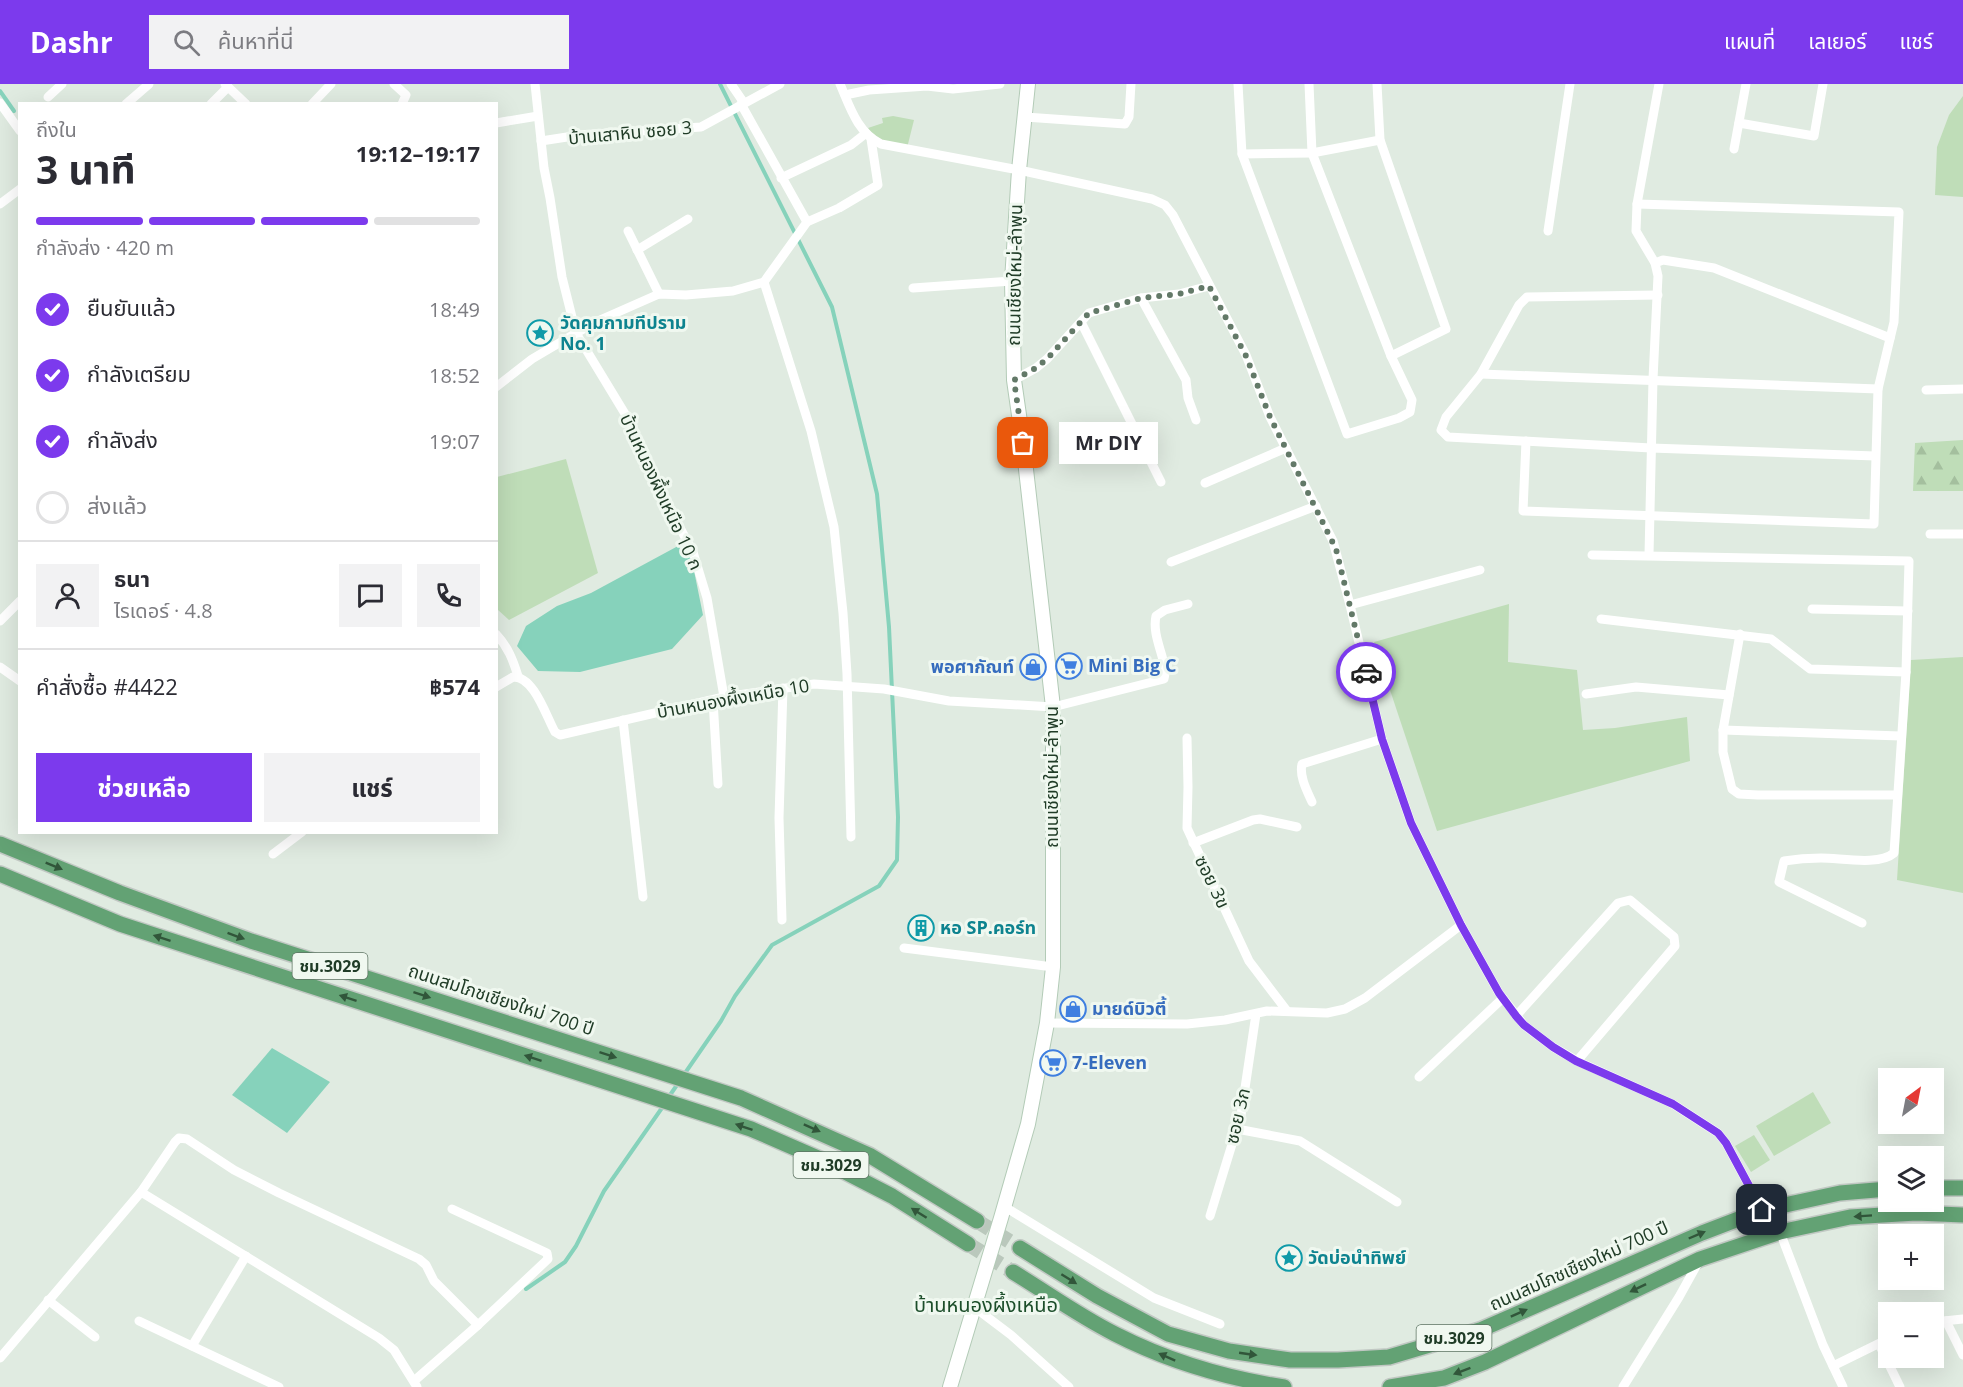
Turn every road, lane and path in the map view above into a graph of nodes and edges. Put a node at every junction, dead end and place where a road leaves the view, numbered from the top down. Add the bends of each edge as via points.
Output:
1 (62, 84) edge
2 (149, 84) edge
3 (331, 84) edge
4 (394, 84) edge
5 (535, 84) edge
6 (731, 84) edge
7 (780, 84) edge
8 (840, 84) edge
9 (1000, 84) edge
10 (1028, 84) edge
11 (1131, 84) edge
12 (1238, 84) edge
13 (1309, 84) edge
14 (1377, 84) edge
15 (1570, 84) edge
16 (1659, 84) edge
17 (1746, 84) edge
18 (1823, 84) edge
19 (226, 85) edge
20 (909, 86) edge
21 (845, 95) junction
22 (48, 97) dead end
23 (128, 102) edge
24 (213, 102) edge
25 (244, 102) edge
26 (314, 102) edge
27 (403, 102) edge
28 (0, 103) edge
29 (743, 104) junction
30 (538, 116) junction
31 (1025, 117) junction
32 (498, 123) edge
33 (1739, 123) junction
34 (18, 128) edge
35 (868, 136) junction
36 (1380, 140) junction
37 (541, 141) junction
38 (1734, 149) dead end
39 (1312, 153) junction
40 (1242, 154) junction
41 (1019, 170) junction
42 (782, 178) junction
43 (18, 190) edge
44 (0, 204) edge
45 (1637, 204) junction
46 (688, 219) dead end
47 (807, 222) junction
48 (628, 231) dead end
49 (1548, 231) dead end
50 (637, 250) junction
51 (1655, 263) junction
52 (1012, 281) junction
53 (764, 282) junction
54 (1209, 286) junction
55 (913, 288) dead end
56 (659, 294) junction
57 (1658, 295) junction
58 (1141, 298) junction
59 (1081, 322) junction
60 (576, 333) junction
61 (1890, 338) junction
62 (1391, 356) junction
63 (1480, 374) junction
64 (1653, 379) junction
65 (1014, 380) junction
66 (498, 385) edge
67 (1878, 389) junction
68 (1963, 389) edge
69 (1926, 390) dead end
70 (1196, 420) dead end
71 (1526, 441) junction
72 (1286, 448) junction
73 (1652, 448) junction
74 (1875, 456) junction
75 (1161, 482) dead end
76 (1205, 483) dead end
77 (1316, 507) junction
78 (1650, 516) junction
79 (1930, 534) dead end
80 (1963, 534) edge
81 (1592, 555) dead end
82 (1649, 555) junction
83 (1171, 562) dead end
84 (1480, 570) dead end
85 (18, 603) edge
86 (1188, 604) dead end
87 (1350, 605) junction
88 (1812, 609) dead end
89 (1908, 611) junction
90 (1601, 618) dead end
91 (0, 621) edge
92 (1740, 634) junction
93 (498, 636) edge
94 (0, 668) edge
95 (1906, 672) junction
96 (518, 676) junction
97 (18, 680) edge
98 (847, 685) junction
99 (498, 686) edge
100 (783, 688) junction
101 (1586, 694) dead end
102 (1729, 695) junction
103 (724, 698) junction
104 (713, 700) junction
105 (1053, 706) junction
106 (623, 720) junction
107 (1723, 730) junction
108 (1900, 736) junction
109 (1187, 738) dead end
110 (1382, 739) junction
111 (717, 784) dead end
112 (1897, 795) junction
113 (1312, 802) dead end
114 (1297, 827) dead end
115 (299, 834) edge
116 (851, 837) dead end
117 (1193, 843) junction
118 (0, 844) edge
119 (273, 854) dead end
120 (0, 874) edge
121 (643, 897) dead end
122 (782, 920) dead end
123 (1862, 923) dead end
124 (1461, 925) junction
125 (904, 948) dead end
126 (1053, 967) junction
127 (1503, 998) junction
128 (1287, 1011) junction
129 (1256, 1014) junction
130 (1516, 1016) junction
131 (1047, 1023) junction
132 (1576, 1061) junction
133 (1419, 1077) dead end
134 (1237, 1130) junction
135 (1944, 1188) edge
136 (1963, 1188) edge
137 (1878, 1191) edge
138 (141, 1192) junction
139 (1397, 1202) dead end
140 (1005, 1207) junction
141 (452, 1209) dead end
142 (1762, 1210) junction
143 (1963, 1215) edge
144 (1210, 1216) dead end
145 (977, 1221) tunnel mouth
146 (1780, 1232) junction
147 (968, 1244) tunnel mouth
148 (1020, 1248) tunnel mouth
149 (246, 1256) junction
150 (1700, 1259) junction
151 (1012, 1272) tunnel mouth
152 (48, 1300) junction
153 (974, 1307) junction
154 (1963, 1319) edge
155 (139, 1321) dead end
156 (1946, 1321) joint
157 (1220, 1324) dead end
158 (478, 1325) junction
159 (95, 1337) dead end
160 (1878, 1344) edge
161 (192, 1346) junction
162 (1963, 1355) edge
163 (0, 1358) edge
164 (1833, 1366) junction
165 (1891, 1368) edge
166 (415, 1384) edge
167 (279, 1387) edge
168 (950, 1387) edge
169 (1069, 1387) edge
170 (1284, 1387) edge
171 (1390, 1387) edge
172 (1623, 1387) edge
173 (1843, 1387) edge
174 (1900, 1387) edge

1 - 22 street
2 - 23 street
3 - 26 street
4 - 27 street via 406,95
5 - 30 street, บ้านหนองผึ้งเหนือ 10 ก
6 - 29 street
7 - 29 street, บ้านเสาหิน ซอย 3
8 - 21 street
9 - 20 street via 953,89
10 - 31 main road, ถนนเชียงใหม่-ลำพูน
11 - 31 street via 1125,124
12 - 40 street
13 - 39 street
14 - 36 street
15 - 49 street
16 - 45 street
17 - 33 street
18 - 33 street via 1814,136
19 - 24 street
19 - 25 street
20 - 21 street
21 - 35 street
28 - 34 street
29 - 37 street, บ้านเสาหิน ซอย 3 via 701,127
29 - 42 street
30 - 32 street
30 - 37 street, บ้านหนองผึ้งเหนือ 10 ก
31 - 41 main road, ถนนเชียงใหม่-ลำพูน
33 - 38 street
35 - 41 street via 894,147
35 - 42 street
35 - 47 street via 878,185
36 - 39 street
36 - 62 street via 1446,329
37 - 60 street, บ้านหนองผึ้งเหนือ 10 ก via 562,277
39 - 40 street
39 - 62 street
40 - 62 street via 1347,434 1410,412 1412,400
41 - 52 main road, ถนนเชียงใหม่-ลำพูน
41 - 54 street via 1165,205
42 - 47 street
43 - 44 street
45 - 51 street via 1636,231
45 - 61 street via 1899,212
46 - 50 street
47 - 53 street
48 - 50 street
50 - 56 street
51 - 57 street
51 - 61 street via 1663,260 1714,268
52 - 55 street
52 - 65 main road, ถนนเชียงใหม่-ลำพูน
53 - 56 street via 733,291
53 - 98 street via 811,431 834,527
54 - 58 street
54 - 72 street via 1246,356
56 - 60 street
57 - 63 street via 1527,297
57 - 64 street
58 - 59 street via 1089,313
58 - 70 street via 1186,380
59 - 65 street via 1047,359
59 - 75 street
60 - 66 street
60 - 103 street, บ้านหนองผึ้งเหนือ 10 ก via 630,422 658,487 693,552 707,598
61 - 67 street
63 - 64 street
63 - 71 street via 1446,417 1442,429 1448,437
64 - 67 street
64 - 73 street
65 - 105 main road, ถนนเชียงใหม่-ลำพูน
67 - 74 street
68 - 69 street
71 - 73 street
71 - 78 street via 1523,511
72 - 76 street
72 - 77 street
73 - 74 street
73 - 78 street
74 - 78 street via 1874,524
77 - 83 street
77 - 87 street via 1336,549
78 - 82 street
79 - 80 street
81 - 82 street
82 - 89 street via 1909,561
84 - 87 street
85 - 91 street
86 - 105 street, บ้านหนองผึ้งเหนือ 10 via 1156,616 1155,634 1166,672 1164,679
87 - 110 street
88 - 89 street
89 - 95 street
90 - 92 street
92 - 95 street via 1771,639 1810,669
92 - 102 street
93 - 96 street via 513,658
94 - 97 street
95 - 108 street
96 - 99 street
96 - 106 street, บ้านหนองผึ้งเหนือ 10 via 531,686 558,735
98 - 100 street, บ้านหนองผึ้งเหนือ 10
98 - 105 street, บ้านหนองผึ้งเหนือ 10 via 949,701
98 - 116 street
100 - 103 street, บ้านหนองผึ้งเหนือ 10
100 - 122 street via 779,819
101 - 102 street via 1636,687
102 - 107 street
103 - 104 street, บ้านหนองผึ้งเหนือ 10
104 - 106 street, บ้านหนองผึ้งเหนือ 10
104 - 111 street
105 - 126 main road, ถนนเชียงใหม่-ลำพูน
106 - 121 street
107 - 108 street
107 - 112 street via 1729,780 1739,794
108 - 112 street
109 - 117 street, ซอย 3ข via 1187,828
110 - 113 street via 1302,764 1300,769
110 - 124 street via 1411,823
112 - 123 street via 1894,853 1890,857 1784,861 1779,882
114 - 117 street via 1253,820
115 - 119 street
117 - 128 street, ซอย 3ข via 1249,962
118 -> 145 main road, ถนนสมโภชเชียงใหม่ 700 ปี / ชม.3029 via 251,941 741,1098 869,1155
147 -> 120 main road, ชม.3029 via 892,1196 751,1129 120,924
124 - 127 street
124 - 128 street via 1345,1009 1327,1013
125 - 126 street
126 - 131 main road, ถนนเชียงใหม่-ลำพูน
127 - 130 street
127 - 133 street
128 - 129 street
129 - 131 street via 1187,1024
129 - 134 street, ซอย 3ก
130 - 132 street
130 - 132 street via 1618,903 1630,900 1674,937 1675,946
131 - 140 main road, ถนนเชียงใหม่-ลำพูน via 1028,1124
132 - 142 street via 1673,1104 1718,1133
134 - 139 street via 1300,1142
134 - 144 street, ซอย 3ก
135 - 136 main road
137 - 142 main road, ถนนสมโภชเชียงใหม่ 700 ปี / ชม.3029 via 1840,1193
138 - 149 street
138 - 152 street
138 - 158 street via 175,1142 187,1138 234,1170 419,1259 434,1281
140 - 153 main road, ถนนเชียงใหม่-ลำพูน
140 - 157 street via 1154,1299
141 - 158 street via 548,1256
148 -> 142 main road, ถนนสมโภชเชียงใหม่ 700 ปี / ชม.3029 via 1168,1334 1228,1351 1290,1360 1338,1360 1389,1357 1480,1330
143 -> 146 main road, ชม.3029 via 1850,1217
146 - 150 main road, ชม.3029
146 - 164 street
149 - 161 street
149 - 166 street via 379,1338 394,1350
150 -> 171 main road, ชม.3029 via 1485,1362 1444,1378
150 - 172 street
170 -> 151 main road via 1188,1366 1114,1333
152 - 159 street
152 - 163 street
153 - 168 main road, ถนนเชียงใหม่-ลำพูน
153 - 169 street
154 - 156 street
155 - 161 street
156 - 162 street
158 - 166 street
160 - 164 street
161 - 167 street
164 - 173 street
165 - 174 street

